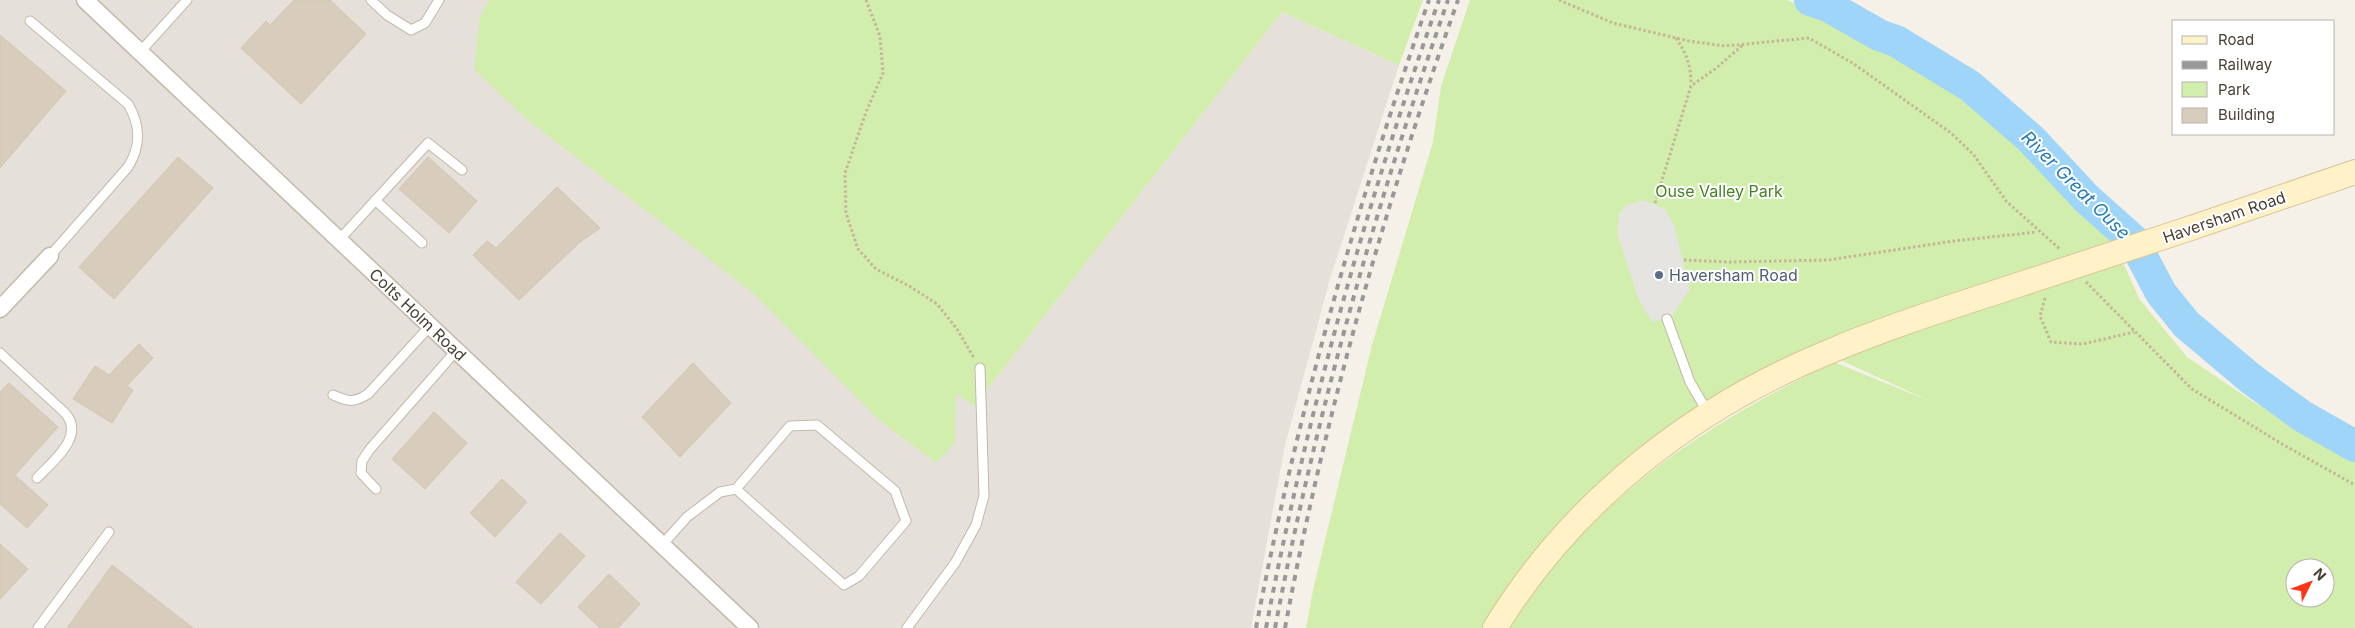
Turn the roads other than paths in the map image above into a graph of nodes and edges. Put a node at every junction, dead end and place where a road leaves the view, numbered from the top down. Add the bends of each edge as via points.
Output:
1 (85, 0) edge
2 (188, 0) edge
3 (371, 0) edge
4 (439, 0) edge
5 (30, 21) dead end
6 (140, 52) junction
7 (462, 170) dead end
8 (2355, 172) edge
9 (375, 200) junction
10 (339, 240) junction
11 (422, 243) dead end
12 (50, 256) joint
13 (0, 309) edge
14 (1667, 319) dead end
15 (430, 326) junction
16 (456, 351) junction
17 (0, 353) edge
18 (980, 368) road end
19 (333, 395) dead end
20 (1708, 413) junction
21 (37, 478) dead end
22 (376, 489) dead end
23 (736, 489) junction
24 (109, 532) dead end
25 (662, 545) junction
26 (38, 628) edge
27 (750, 628) edge
28 (907, 628) edge
29 (1495, 628) edge

1 - 6 street, Colts Holm Road
2 - 6 lane
3 - 4 lane via 411,30 425,23
5 - 12 lane via 128,104 139,134 136,152 128,167
6 - 10 street, Colts Holm Road
7 - 9 lane via 428,143
8 - 20 street, Haversham Road, bridge via 1899,325 1825,353 1759,384
9 - 10 lane
9 - 11 lane
10 - 15 street, Colts Holm Road
12 - 13 street
14 - 20 lane via 1687,374
15 - 16 street, Colts Holm Road
15 - 19 lane via 368,394 357,401 346,401
16 - 22 lane via 362,461 361,473
16 - 25 street, Colts Holm Road
17 - 21 lane via 72,422 71,439
18 - 28 lane via 984,496 976,525 955,563
20 - 29 street, Haversham Road via 1641,461 1594,503 1545,556
23 - 23 lane via 844,585 859,576 906,521 895,491 817,425 790,426
23 - 25 lane via 720,492 686,517
24 - 26 lane
25 - 27 street, Colts Holm Road

